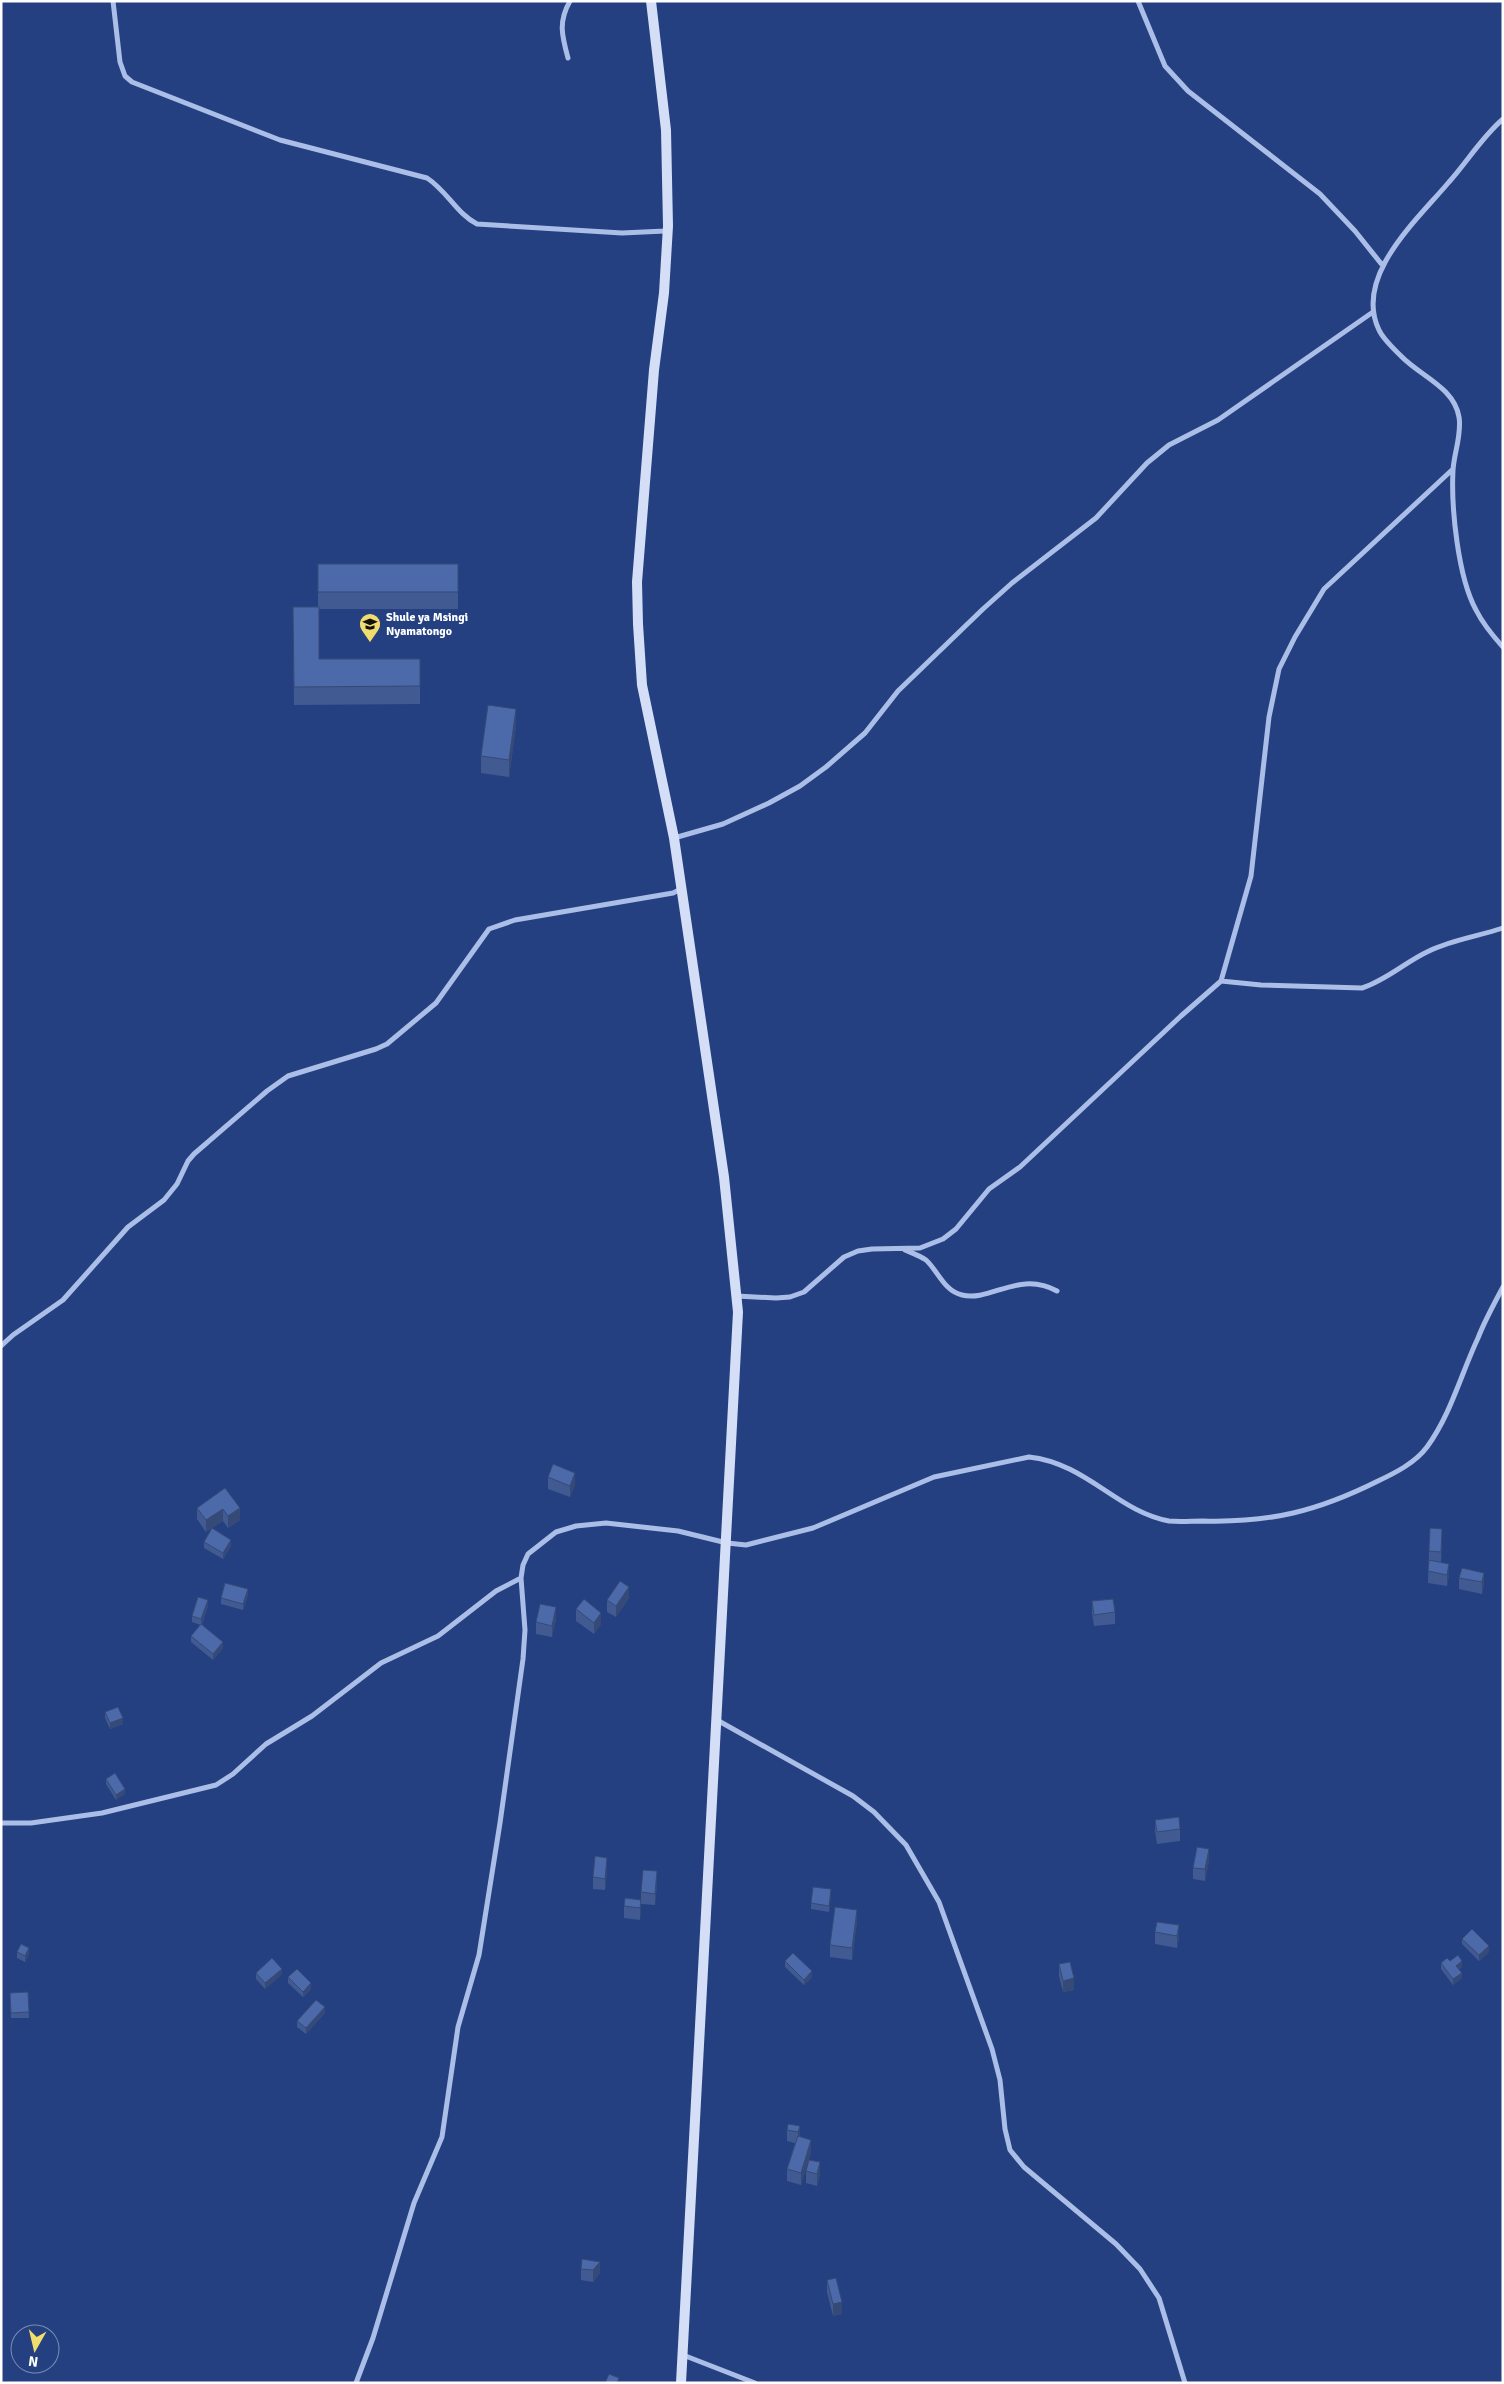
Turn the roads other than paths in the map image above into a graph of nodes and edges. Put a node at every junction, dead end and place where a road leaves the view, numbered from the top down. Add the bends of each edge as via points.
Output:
1 (113, 1) edge
2 (570, 1) edge
3 (651, 1) edge
4 (1138, 1) edge
5 (568, 58) dead end
6 (1503, 119) edge
7 (668, 226) junction
8 (1383, 266) junction
9 (1373, 312) junction
10 (1453, 469) junction
11 (1503, 647) edge
12 (674, 838) junction
13 (681, 888) junction
14 (1503, 928) edge
15 (1221, 981) junction
16 (904, 1249) junction
17 (1503, 1287) edge
18 (1057, 1291) dead end
19 (737, 1296) junction
20 (1, 1346) edge
21 (727, 1543) junction
22 (521, 1578) junction
23 (717, 1720) junction
24 (1, 1822) edge
25 (682, 2354) junction
26 (356, 2383) edge
27 (681, 2383) edge
28 (756, 2383) edge
29 (1184, 2383) edge

1 - 7 street via 120,62 124,76 132,82 280,140 428,178 440,186 466,218 477,224 622,233 665,231
2 - 5 street via 561,33
3 - 7 street via 666,130
4 - 8 street via 1165,66 1188,91 1320,194
6 - 8 street via 1401,237
7 - 12 street via 637,582 642,685
8 - 9 street via 1375,286
9 - 10 street via 1379,332 1401,357 1454,402 1460,419
9 - 12 street via 1218,420 1169,445 1146,463 1096,518 983,609 898,691 866,733 826,767 769,803 723,824
10 - 11 street via 1454,521 1463,569 1476,609
10 - 15 street via 1324,589 1279,669 1269,717 1250,876
12 - 13 street
13 - 19 street via 724,1177
13 - 20 street via 673,893 515,920 488,929 436,1003 405,1030 380,1048 299,1071 267,1091 188,1160 177,1184 164,1200 128,1228 63,1300
14 - 15 street via 1431,950 1405,963 1378,983 1362,988
15 - 16 street via 1026,1162 988,1189 956,1229 927,1247
16 - 18 street via 925,1260 948,1287 959,1294 974,1295 1020,1284 1045,1285
16 - 19 street via 858,1251 844,1257 804,1292 790,1297
17 - 21 street via 1478,1337 1442,1425 1425,1449 1402,1470 1312,1510 1223,1522 1169,1521 1135,1509 1075,1470 1029,1457 934,1477 796,1533 746,1545
19 - 21 street
21 - 22 street via 678,1531 606,1523 576,1526 556,1532 528,1554 522,1565
21 - 23 street
22 - 24 street via 496,1591 438,1636 381,1664 312,1716 266,1744 216,1785 102,1813 31,1823
22 - 26 street via 525,1630 520,1692 484,1930 458,2027 442,2137 414,2203
23 - 25 street
23 - 29 street via 847,1791 874,1812 906,1845 939,1902 992,2049 1010,2150 1024,2167 1116,2244 1140,2269 1159,2298
25 - 27 street
25 - 28 street

